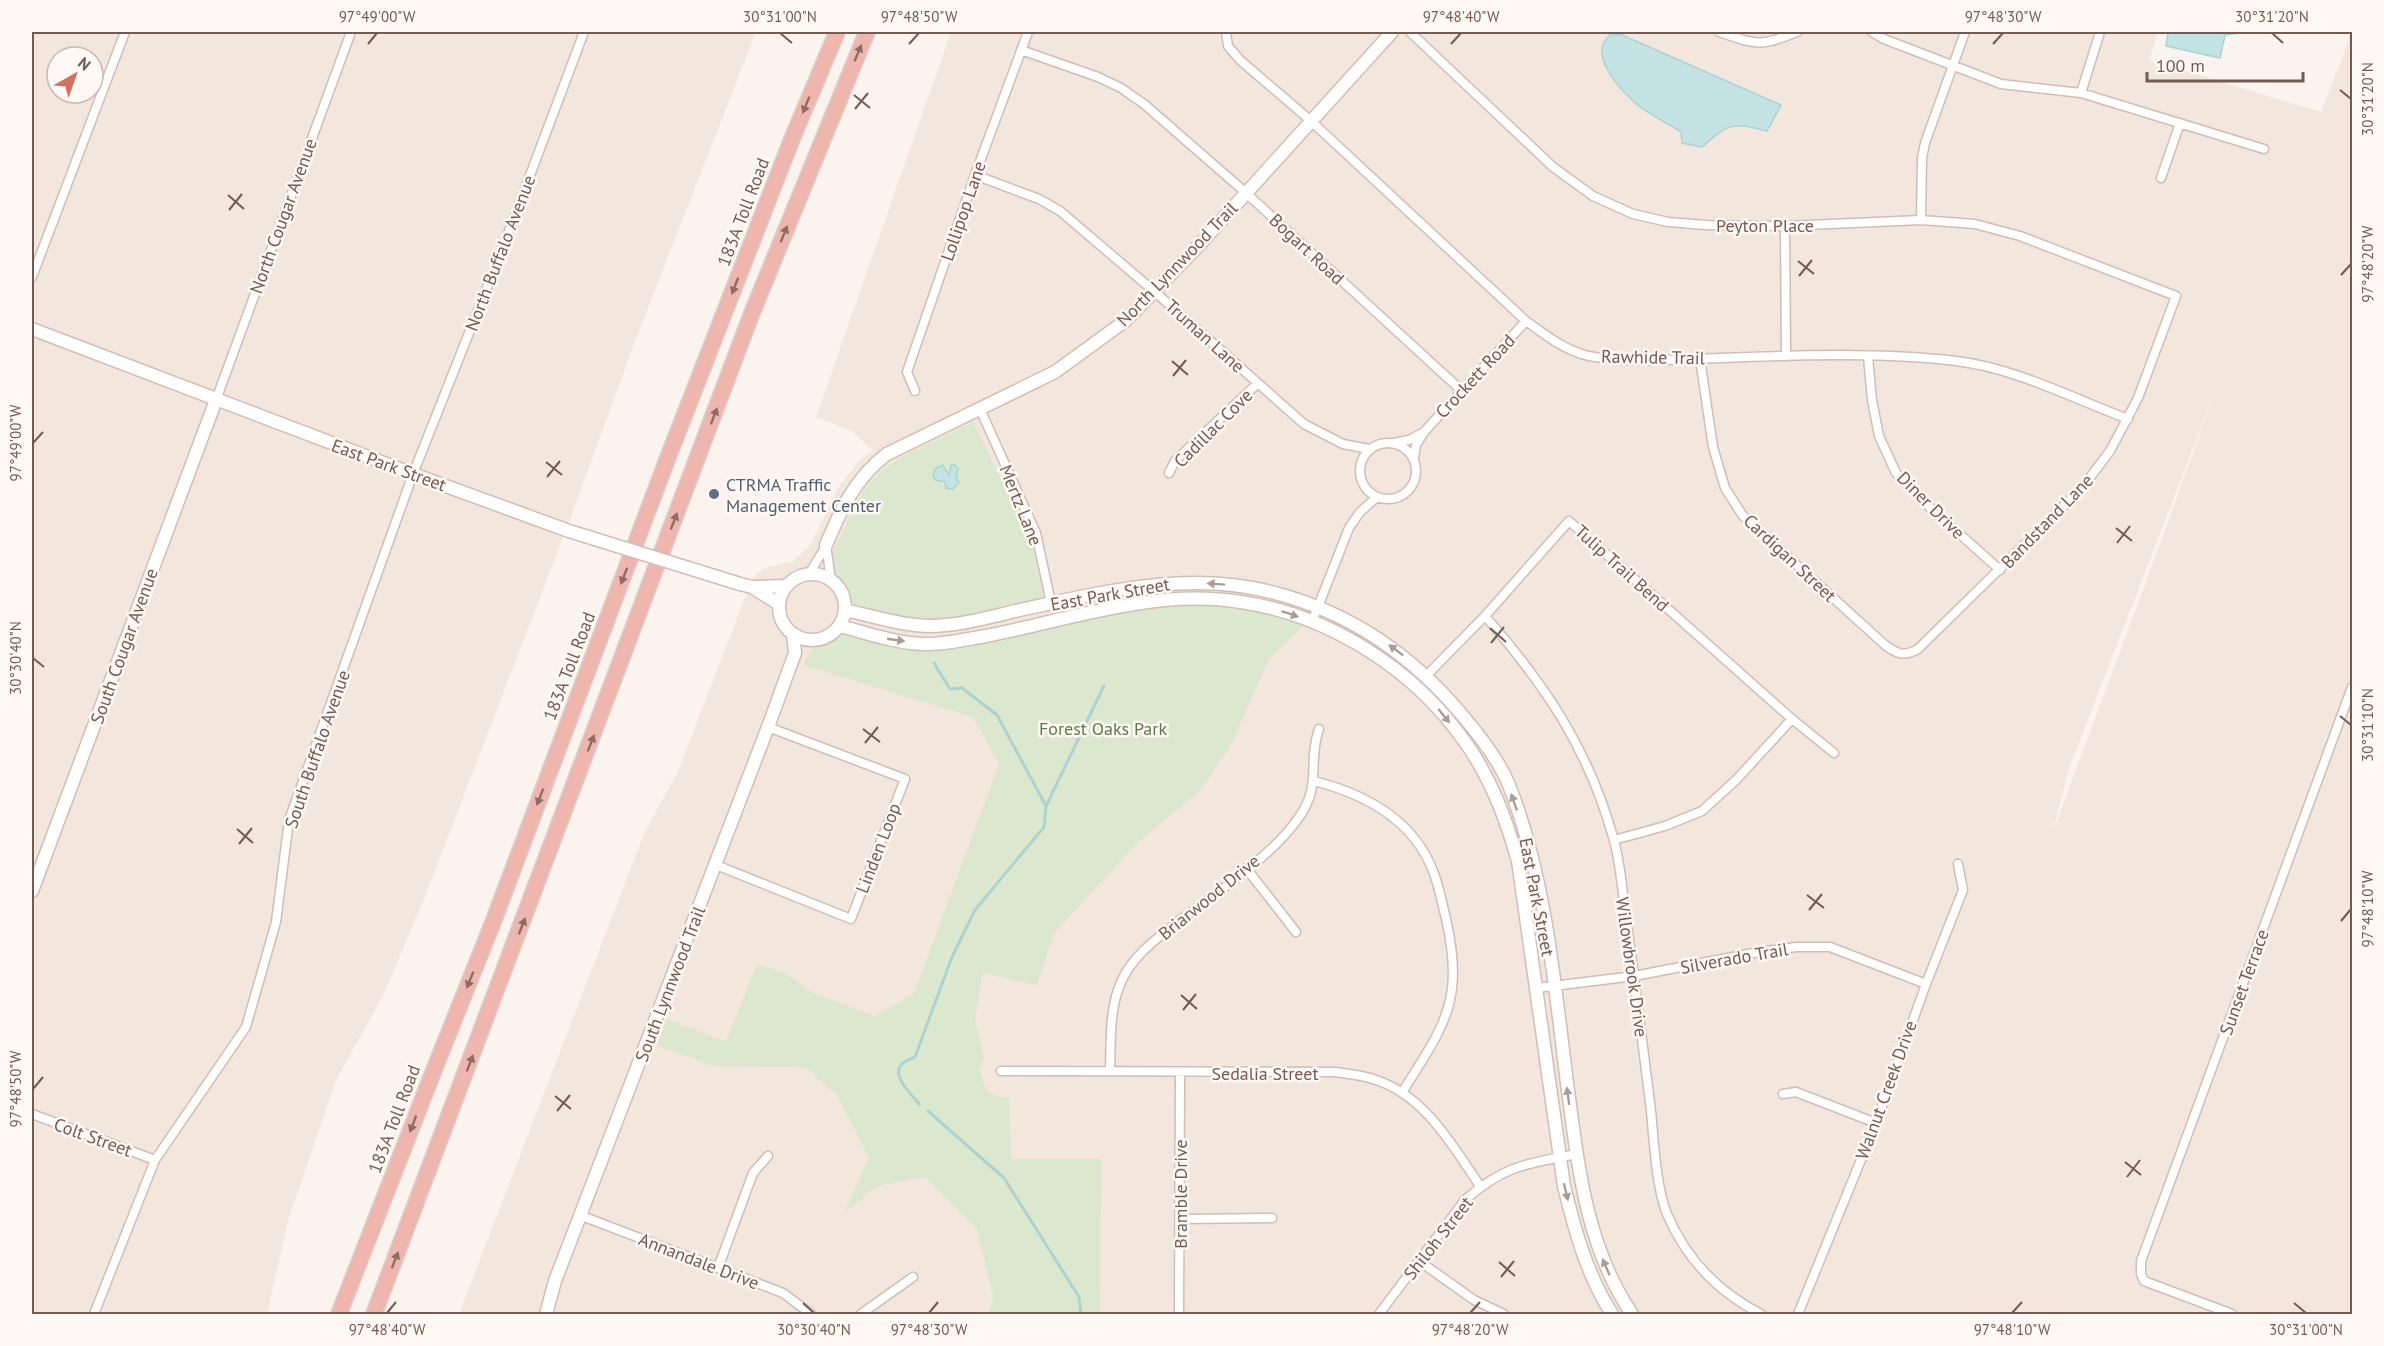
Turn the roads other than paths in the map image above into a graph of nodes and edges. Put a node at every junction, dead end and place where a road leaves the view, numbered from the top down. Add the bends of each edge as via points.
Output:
1 (125, 32) edge
2 (351, 32) edge
3 (584, 32) edge
4 (837, 32) edge
5 (867, 32) edge
6 (1029, 32) edge
7 (1226, 32) edge
8 (1392, 32) edge
9 (1410, 32) edge
10 (1719, 32) edge
11 (1797, 32) edge
12 (1872, 32) edge
13 (1965, 32) edge
14 (2100, 32) edge
15 (1021, 50) junction
16 (1953, 64) junction
17 (2081, 93) junction
18 (1311, 121) junction
19 (2180, 123) junction
20 (2264, 149) dead end
21 (975, 175) junction
22 (2161, 178) dead end
23 (1245, 192) junction
24 (1921, 220) junction
25 (1785, 226) junction
26 (32, 277) edge
27 (1155, 292) junction
28 (2176, 296) joint
29 (1526, 321) junction
30 (32, 329) edge
31 (1786, 356) junction
32 (1868, 357) junction
33 (1700, 359) junction
34 (1257, 384) junction
35 (915, 391) dead end
36 (1462, 391) junction
37 (216, 400) junction
38 (980, 409) junction
39 (2127, 419) junction
40 (1424, 432) junction
41 (1393, 443) junction
42 (1343, 444) junction
43 (1369, 449) junction
44 (1414, 458) junction
45 (1360, 464) junction
46 (1169, 473) dead end
47 (413, 474) junction
48 (1365, 488) junction
49 (1377, 497) junction
50 (1360, 512) junction
51 (826, 545) junction
52 (2000, 570) junction
53 (809, 573) junction
54 (831, 580) junction
55 (746, 585) junction
56 (786, 586) junction
57 (1051, 603) junction
58 (779, 604) junction
59 (1318, 607) junction
60 (845, 610) junction
61 (1485, 616) junction
62 (1312, 622) junction
63 (840, 626) junction
64 (793, 634) junction
65 (810, 640) junction
66 (795, 653) junction
67 (1909, 654) joint
68 (1426, 676) junction
69 (2352, 687) edge
70 (1792, 718) junction
71 (768, 727) junction
72 (1319, 729) dead end
73 (1833, 753) dead end
74 (1314, 781) junction
75 (1614, 840) junction
76 (1958, 864) dead end
77 (716, 865) junction
78 (1246, 868) junction
79 (32, 891) edge
80 (1296, 932) dead end
81 (1634, 976) junction
82 (1926, 984) junction
83 (1554, 987) junction
84 (1537, 988) junction
85 (1110, 1070) junction
86 (1001, 1071) dead end
87 (1180, 1073) junction
88 (1402, 1093) junction
89 (1783, 1094) dead end
90 (32, 1114) edge
91 (1876, 1123) junction
92 (1576, 1154) junction
93 (768, 1156) dead end
94 (1559, 1158) junction
95 (155, 1160) junction
96 (1480, 1186) junction
97 (582, 1216) junction
98 (1272, 1218) dead end
99 (1181, 1219) junction
100 (1419, 1261) junction
101 (718, 1268) junction
102 (913, 1277) dead end
103 (94, 1314) edge
104 (339, 1314) edge
105 (374, 1314) edge
106 (546, 1314) edge
107 (811, 1314) edge
108 (861, 1314) edge
109 (1179, 1314) edge
110 (1379, 1314) edge
111 (1504, 1314) edge
112 (1612, 1314) edge
113 (1632, 1314) edge
114 (1761, 1314) edge
115 (1798, 1314) edge
116 (2232, 1314) edge

1 - 26 street
2 - 37 street, North Cougar Avenue
3 - 47 street, North Buffalo Avenue
4 -> 104 highway, 183A Toll Road via 684,417 492,926
105 -> 5 highway via 752,313
6 - 15 street, Lollipop Lane
7 - 18 street, Rawhide Trail via 1228,46 1240,60
8 - 18 street, North Lynnwood Trail
9 - 25 street, Peyton Place via 1553,166 1593,196 1633,214 1668,222
10 - 11 street via 1751,43 1769,43
12 - 16 street
13 - 16 street
14 - 17 street
15 - 21 street, Lollipop Lane
15 - 23 street, Bogart Road via 1121,88
16 - 17 street via 2001,84
16 - 24 street via 1925,143
17 - 19 street
18 - 23 street, North Lynnwood Trail
18 - 29 street, Rawhide Trail
19 - 20 street
19 - 22 street
21 - 27 street, Truman Lane via 1060,211
21 - 35 street, Lollipop Lane via 907,372
23 - 27 street, North Lynnwood Trail
23 - 36 street, Bogart Road
24 - 25 street, Peyton Place
24 - 28 street, Peyton Place via 1975,224 2020,236
25 - 31 street
27 - 34 street, Truman Lane
27 - 38 street, North Lynnwood Trail via 1125,321 1055,372
28 - 39 street, Bandstand Lane
29 - 33 street, Rawhide Trail via 1550,339 1583,355 1612,359
29 - 36 street, Crockett Road
30 - 37 street, East Park Street
31 - 32 street, Rawhide Trail
31 - 33 street, Rawhide Trail
32 - 39 street, Rawhide Trail via 1948,360 1990,368
32 - 52 street, Diner Drive via 1880,436 1896,473
33 - 67 street, Cardigan Street via 1713,447 1725,488 1743,516 1885,645 1897,654
34 - 42 street, Truman Lane via 1304,424
34 - 46 street, Cadillac Cove via 1175,461
36 - 40 street, Crockett Road
37 - 47 street, East Park Street
37 - 79 street, South Cougar Avenue
38 - 51 street, North Lynnwood Trail via 870,466 840,512
38 - 57 street, Mertz Lane via 1036,533
39 - 52 street, Bandstand Lane via 2110,451 2082,488
40 - 41 street, Crockett Road
40 - 44 street, Crockett Road
41 - 43 street
41 - 44 street via 1408,450
42 - 43 street, Truman Lane
42 - 45 street, Truman Lane
43 - 45 street
44 - 49 street via 1416,477 1405,494 1387,499
45 - 48 street
47 - 55 street, East Park Street, bridge via 569,531
47 - 95 street, South Buffalo Avenue via 289,820 276,922 246,1027
48 - 49 street
48 - 50 street
49 - 50 street
50 - 59 street via 1342,543
51 - 53 street, North Lynnwood Trail
51 - 54 street
52 - 67 street, Bandstand Lane
53 - 54 street
53 - 56 street
54 - 60 street via 842,593
55 - 56 street, East Park Street
55 - 58 street, East Park Street
56 - 58 street
59 -> 57 street, East Park Street via 1273,592 1188,582 1146,585
57 - 60 street, East Park Street via 961,624 926,626
58 - 64 street via 782,621
59 - 62 street
68 -> 59 street, East Park Street via 1380,638
60 - 63 street
61 - 68 street, Tulip Trail Bend
61 - 70 street, Tulip Trail Bend via 1569,521
61 - 75 street, Willowbrook Drive via 1549,695 1575,739 1597,785
63 -> 62 street, East Park Street via 886,639 924,644 1019,630 1141,603 1222,600 1267,607
62 -> 84 street, East Park Street via 1365,648 1402,674 1435,705 1465,742 1489,781 1518,861
63 - 65 street via 826,637
64 - 65 street
64 - 66 street, South Lynnwood Trail
65 - 66 street, South Lynnwood Trail
66 - 71 street, South Lynnwood Trail
83 -> 68 street, East Park Street via 1530,848 1508,782 1480,735
69 - 116 street, Sunset Terrace via 2141,1261 2143,1278 2151,1285
70 - 73 street, Tulip Trail Bend
70 - 75 street via 1702,811
71 - 77 street, South Lynnwood Trail
71 - 77 street, Linden Loop via 905,779 851,919
72 - 74 street, Briarwood Drive
74 - 78 street, Briarwood Drive via 1298,820
74 - 88 street via 1364,798 1401,824 1424,853 1438,886 1451,942 1450,1000 1437,1034
75 - 81 street, Willowbrook Drive
76 - 82 street, Walnut Creek Drive via 1963,890
77 - 97 street, South Lynnwood Trail
78 - 80 street
78 - 85 street, Briarwood Drive via 1155,940 1128,969 1114,1006
81 - 82 street, Silverado Trail via 1759,952 1830,947
81 - 83 street, Silverado Trail
81 - 114 street, Willowbrook Drive via 1666,1212 1686,1251 1709,1278
82 - 91 street, Walnut Creek Drive
83 - 84 street, Silverado Trail
92 -> 83 street, East Park Street
84 - 94 street, East Park Street
85 - 86 street, Sedalia Street
85 - 87 street, Sedalia Street
87 - 88 street, Sedalia Street via 1335,1072 1377,1080
87 - 99 street, Bramble Drive
88 - 96 street, Sedalia Street via 1440,1127
89 - 91 street via 1796,1092
90 - 95 street, Colt Street
91 - 115 street, Walnut Creek Drive
92 - 94 street, Shiloh Street
113 -> 92 street, East Park Street via 1593,1237
93 - 101 street via 753,1173
94 - 96 street, Shiloh Street via 1518,1166
94 -> 112 street, East Park Street via 1576,1235 1588,1269
95 - 103 street, South Buffalo Avenue
96 - 100 street, Shiloh Street
97 - 101 street, Annandale Drive
97 - 106 street, South Lynnwood Trail
98 - 99 street
99 - 109 street, Bramble Drive
100 - 110 street, Shiloh Street
100 - 111 street via 1474,1300
101 - 107 street, Annandale Drive via 783,1293
102 - 108 street

